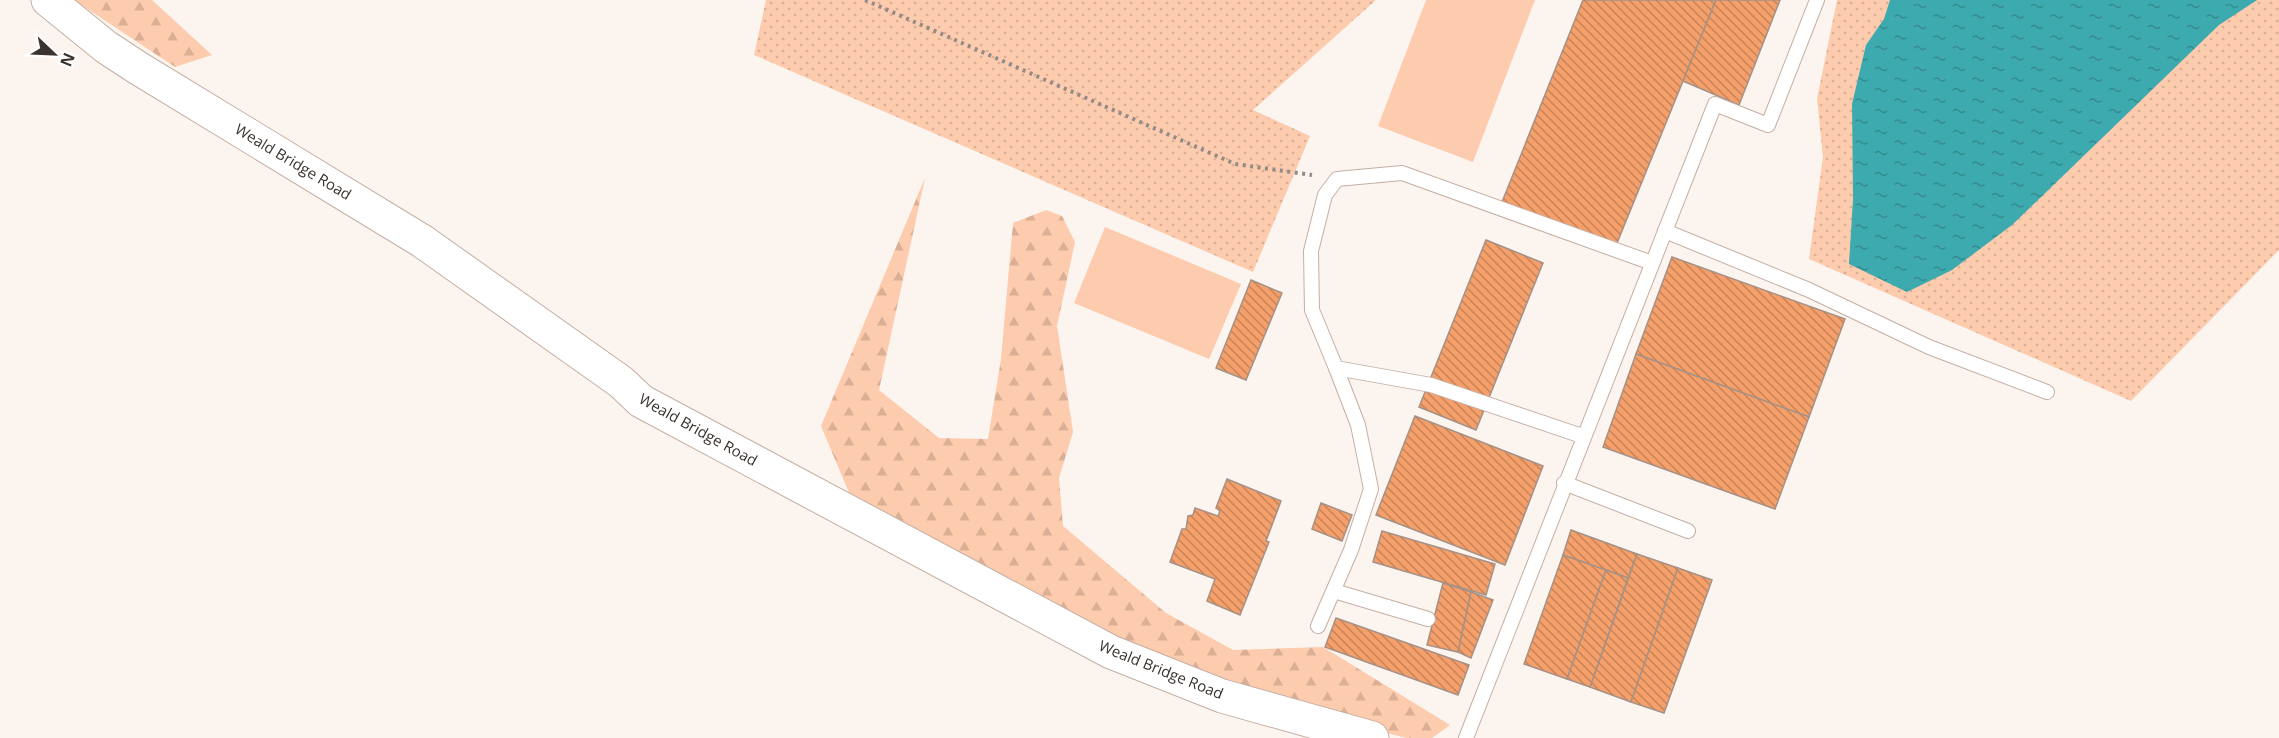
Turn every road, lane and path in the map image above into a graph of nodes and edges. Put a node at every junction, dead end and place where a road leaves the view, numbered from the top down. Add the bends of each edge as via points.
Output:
1 (48, 0) edge
2 (865, 0) edge
3 (1817, 0) edge
4 (1337, 179) junction
5 (1665, 231) junction
6 (1652, 263) junction
7 (1336, 368) junction
8 (2047, 392) dead end
9 (1582, 436) junction
10 (1564, 483) junction
11 (1688, 531) dead end
12 (1334, 591) junction
13 (1428, 619) dead end
14 (1318, 626) dead end
15 (1372, 738) edge
16 (1466, 738) edge

1 - 15 street, Weald Bridge Road via 138,68 422,241 621,382 641,401 1111,652 1222,696
2 - 4 path via 1235,164
3 - 5 lane via 1768,125 1715,104
4 - 6 lane via 1402,173
4 - 7 lane via 1325,195 1311,251 1312,310
5 - 6 lane
5 - 8 lane via 1809,290 1929,347
6 - 9 lane
7 - 9 lane via 1431,385
7 - 12 lane via 1358,425 1371,489
9 - 10 lane
10 - 11 lane
10 - 16 lane
12 - 13 lane
12 - 14 lane

